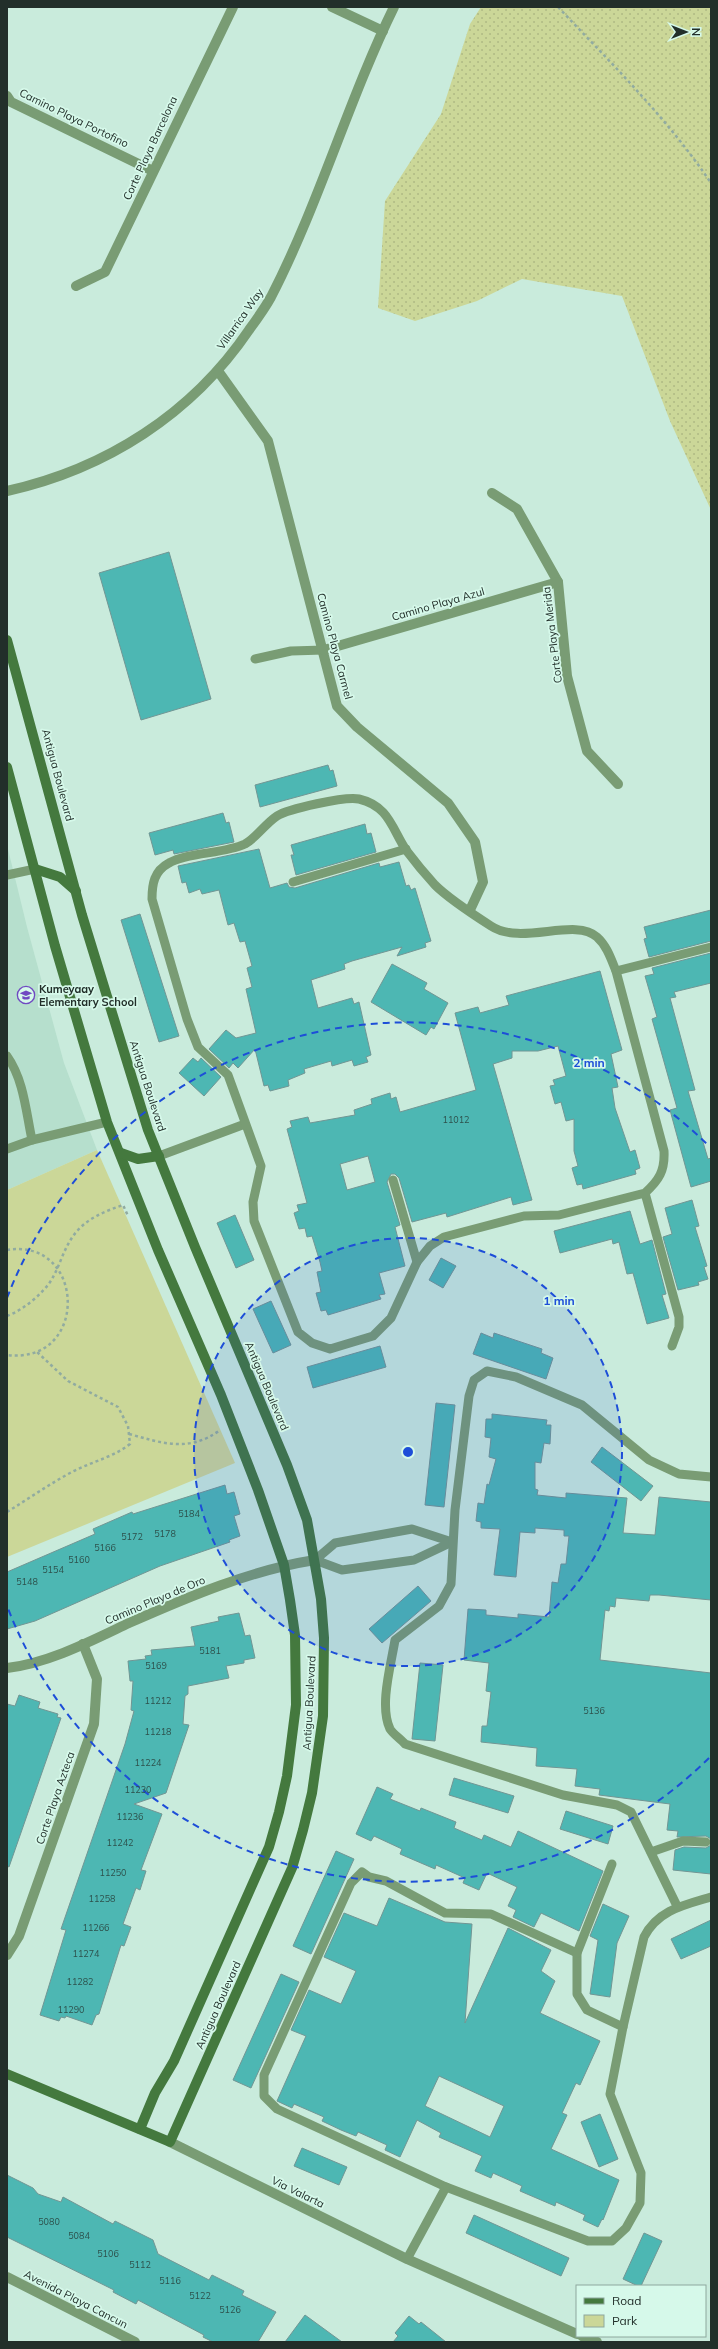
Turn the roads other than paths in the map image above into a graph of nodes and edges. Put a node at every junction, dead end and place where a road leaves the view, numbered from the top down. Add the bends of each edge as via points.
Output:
1 (233, 7) edge
2 (332, 7) edge
3 (394, 7) edge
4 (383, 31) junction
5 (7, 96) edge
6 (153, 171) junction
7 (76, 286) dead end
8 (218, 371) junction
9 (7, 491) edge
10 (492, 493) dead end
11 (558, 582) junction
12 (7, 640) edge
13 (324, 650) junction
14 (255, 659) dead end
15 (7, 767) edge
16 (618, 784) dead end
17 (406, 849) junction
18 (35, 869) junction
19 (7, 875) edge
20 (293, 882) dead end
21 (76, 891) junction
22 (470, 910) junction
23 (711, 946) edge
24 (616, 971) junction
25 (7, 1056) edge
26 (107, 1122) junction
27 (245, 1124) junction
28 (32, 1140) junction
29 (7, 1149) edge
30 (120, 1153) junction
31 (159, 1156) junction
32 (394, 1180) dead end
33 (645, 1193) junction
34 (417, 1262) junction
35 (672, 1346) dead end
36 (711, 1477) edge
37 (452, 1542) junction
38 (315, 1560) junction
39 (284, 1565) junction
40 (83, 1644) junction
41 (7, 1668) edge
42 (706, 1842) dead end
43 (651, 1852) junction
44 (612, 1864) dead end
45 (711, 1897) edge
46 (677, 1906) junction
47 (578, 1953) junction
48 (7, 1955) edge
49 (623, 2027) junction
50 (7, 2074) edge
51 (140, 2129) junction
52 (170, 2142) junction
53 (446, 2187) junction
54 (406, 2259) junction
55 (7, 2278) edge
56 (576, 2334) edge
57 (584, 2337) edge
58 (135, 2342) edge
59 (597, 2342) edge

1 - 6 street, Corte Playa Barcelona
2 - 4 street
3 - 4 street, Villarrica Way
4 - 8 street, Villarrica Way via 271,298
5 - 6 street, Camino Playa Portofino via 11,102
6 - 7 street, Corte Playa Barcelona via 105,272
8 - 9 street, Villarrica Way via 183,406 142,435 90,465 42,483
8 - 13 street, Camino Playa Carmel via 268,441
10 - 11 street, Corte Playa Merida via 517,509
11 - 13 street, Camino Playa Azul
11 - 16 street, Corte Playa Merida via 567,676 587,751
12 - 21 main road, Antigua Boulevard
13 - 14 lane via 292,651
13 - 22 street, Camino Playa Carmel via 337,706 448,804 475,842 483,882
15 - 18 main road, Antigua Boulevard
17 - 20 lane
17 - 22 lane via 436,886
17 - 27 lane via 390,819 370,802 358,799 334,800 278,815 245,844 169,863 157,872 152,884 152,899 187,1019 198,1047 228,1075
18 - 19 lane
18 - 21 main road via 60,877
18 - 26 main road, Antigua Boulevard
21 - 31 main road, Antigua Boulevard via 148,1130
22 - 24 lane via 493,928 518,935 588,931 597,937 607,950
23 - 24 lane
24 - 33 lane via 664,1151 665,1165 660,1179
25 - 28 lane via 13,1064 22,1089
26 - 28 lane
26 - 30 main road, Antigua Boulevard
27 - 31 lane
27 - 34 lane via 261,1166 253,1202 254,1221 298,1332 312,1343 330,1349 373,1336 391,1318
28 - 29 lane
30 - 31 main road via 138,1159
30 - 39 main road, Antigua Boulevard via 158,1250 224,1402
31 - 38 main road, Antigua Boulevard via 287,1465 307,1520
32 - 34 lane
33 - 34 lane via 559,1215 524,1216 444,1237 430,1246
33 - 35 lane via 678,1318 679,1327
36 - 37 lane via 678,1474 649,1460 582,1405 516,1377 487,1371 474,1380 469,1396
37 - 38 lane via 414,1560 342,1570
37 - 38 lane via 412,1529 335,1543
37 - 43 lane via 451,1584 439,1606 395,1640 385,1715 390,1730 405,1744 563,1795 617,1805 631,1812
38 - 39 street, Camino Playa de Oro
38 - 52 main road, Antigua Boulevard via 324,1638 324,1677 318,1754 303,1830 292,1868
39 - 40 street, Camino Playa de Oro via 174,1603
39 - 51 main road, Antigua Boulevard via 295,1635 296,1698 293,1741 279,1812 266,1854 174,2061 155,2093
40 - 41 street, Camino Playa de Oro via 23,1666
40 - 48 street, Corte Playa Azteca via 97,1679 94,1724 19,1936
42 - 43 lane via 683,1841
43 - 46 lane
44 - 47 lane
45 - 46 lane
46 - 49 lane via 651,1924 644,1937
47 - 49 lane via 578,1994 587,2010
47 - 53 lane via 491,1914 445,1913 386,1881 369,1877 362,1872 351,1883 264,2075 264,2096 277,2109
49 - 53 lane via 610,2094 641,2172 640,2203 626,2228 612,2241 588,2241
50 - 51 main road, Via Valarta
51 - 52 main road, Via Valarta
52 - 54 street, Via Valarta
53 - 54 lane
54 - 56 street, Via Valarta
55 - 58 street, Avenida Playa Cancun
57 - 59 street

